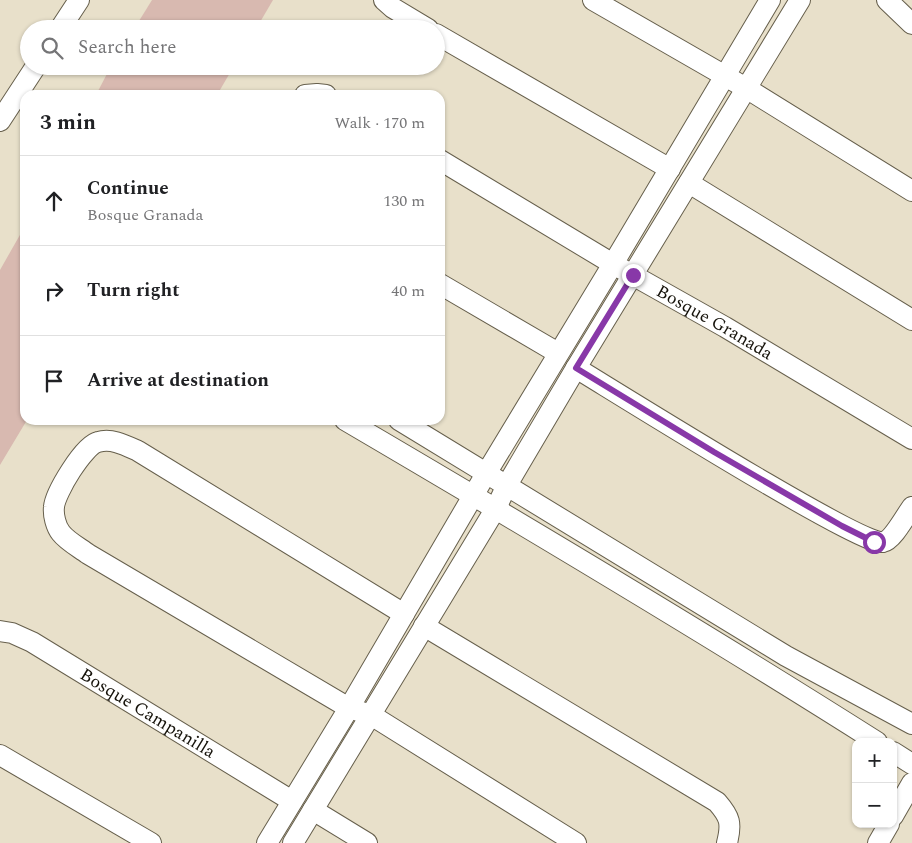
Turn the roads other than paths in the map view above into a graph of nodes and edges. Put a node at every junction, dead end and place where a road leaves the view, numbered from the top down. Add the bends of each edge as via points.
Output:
1 (79, 0) edge
2 (384, 0) edge
3 (593, 0) edge
4 (770, 0) edge
5 (800, 0) edge
6 (887, 0) edge
7 (66, 20) edge
8 (413, 20) edge
9 (912, 24) edge
10 (445, 39) edge
11 (30, 75) edge
12 (724, 77) junction
13 (746, 88) junction
14 (20, 90) edge
15 (20, 90) edge
16 (0, 121) edge
17 (445, 163) edge
18 (670, 168) junction
19 (688, 183) junction
20 (912, 191) edge
21 (613, 264) junction
22 (633, 275) junction
23 (445, 287) edge
24 (912, 320) edge
25 (558, 353) junction
26 (576, 368) junction
27 (353, 425) edge
28 (407, 425) edge
29 (912, 439) edge
30 (487, 472) junction
31 (507, 486) junction
32 (474, 496) junction
33 (912, 507) edge
34 (496, 508) junction
35 (404, 614) junction
36 (424, 626) junction
37 (0, 631) edge
38 (842, 686) junction
39 (349, 708) junction
40 (827, 710) junction
41 (371, 715) junction
42 (912, 724) edge
43 (871, 738) edge
44 (0, 755) edge
45 (897, 755) edge
46 (912, 764) edge
47 (912, 783) edge
48 (292, 801) junction
49 (897, 809) edge
50 (312, 810) junction
51 (887, 828) edge
52 (151, 843) edge
53 (267, 843) edge
54 (293, 843) edge
55 (367, 843) edge
56 (576, 843) edge
57 (727, 843) edge
58 (878, 843) edge

1 - 7 street
2 - 8 street
3 - 12 street
4 - 12 street
5 - 13 street
6 - 9 street
10 - 18 street
11 - 14 street
12 - 13 street
12 - 18 street
13 - 19 street
13 - 20 street
15 - 16 street
17 - 21 street, Bosque Granada
18 - 21 street
19 - 22 street
19 - 24 street
21 - 22 street, Bosque Granada
21 - 25 street
22 - 26 street
22 - 29 street, Bosque Granada
23 - 25 street
25 - 30 street
26 - 31 street
26 - 33 street via 723,457 874,542 883,543 890,538
27 - 32 street
28 - 30 street
30 - 31 street
30 - 32 street
31 - 34 street
31 - 38 street via 786,656
32 - 34 street
32 - 35 street
34 - 36 street
34 - 40 street
35 - 39 street
35 - 39 street via 122,443 96,442 84,452 57,495 55,519 61,534 88,554
36 - 41 street
36 - 57 street via 717,802 728,814 731,829
37 - 48 street, Bosque Campanilla via 32,642
38 - 40 street
38 - 42 street
39 - 41 street
39 - 48 street
40 - 43 street
41 - 50 street
41 - 56 street
44 - 52 street
45 - 46 street
47 - 49 street
48 - 53 street
50 - 54 street
50 - 55 street
51 - 58 street

